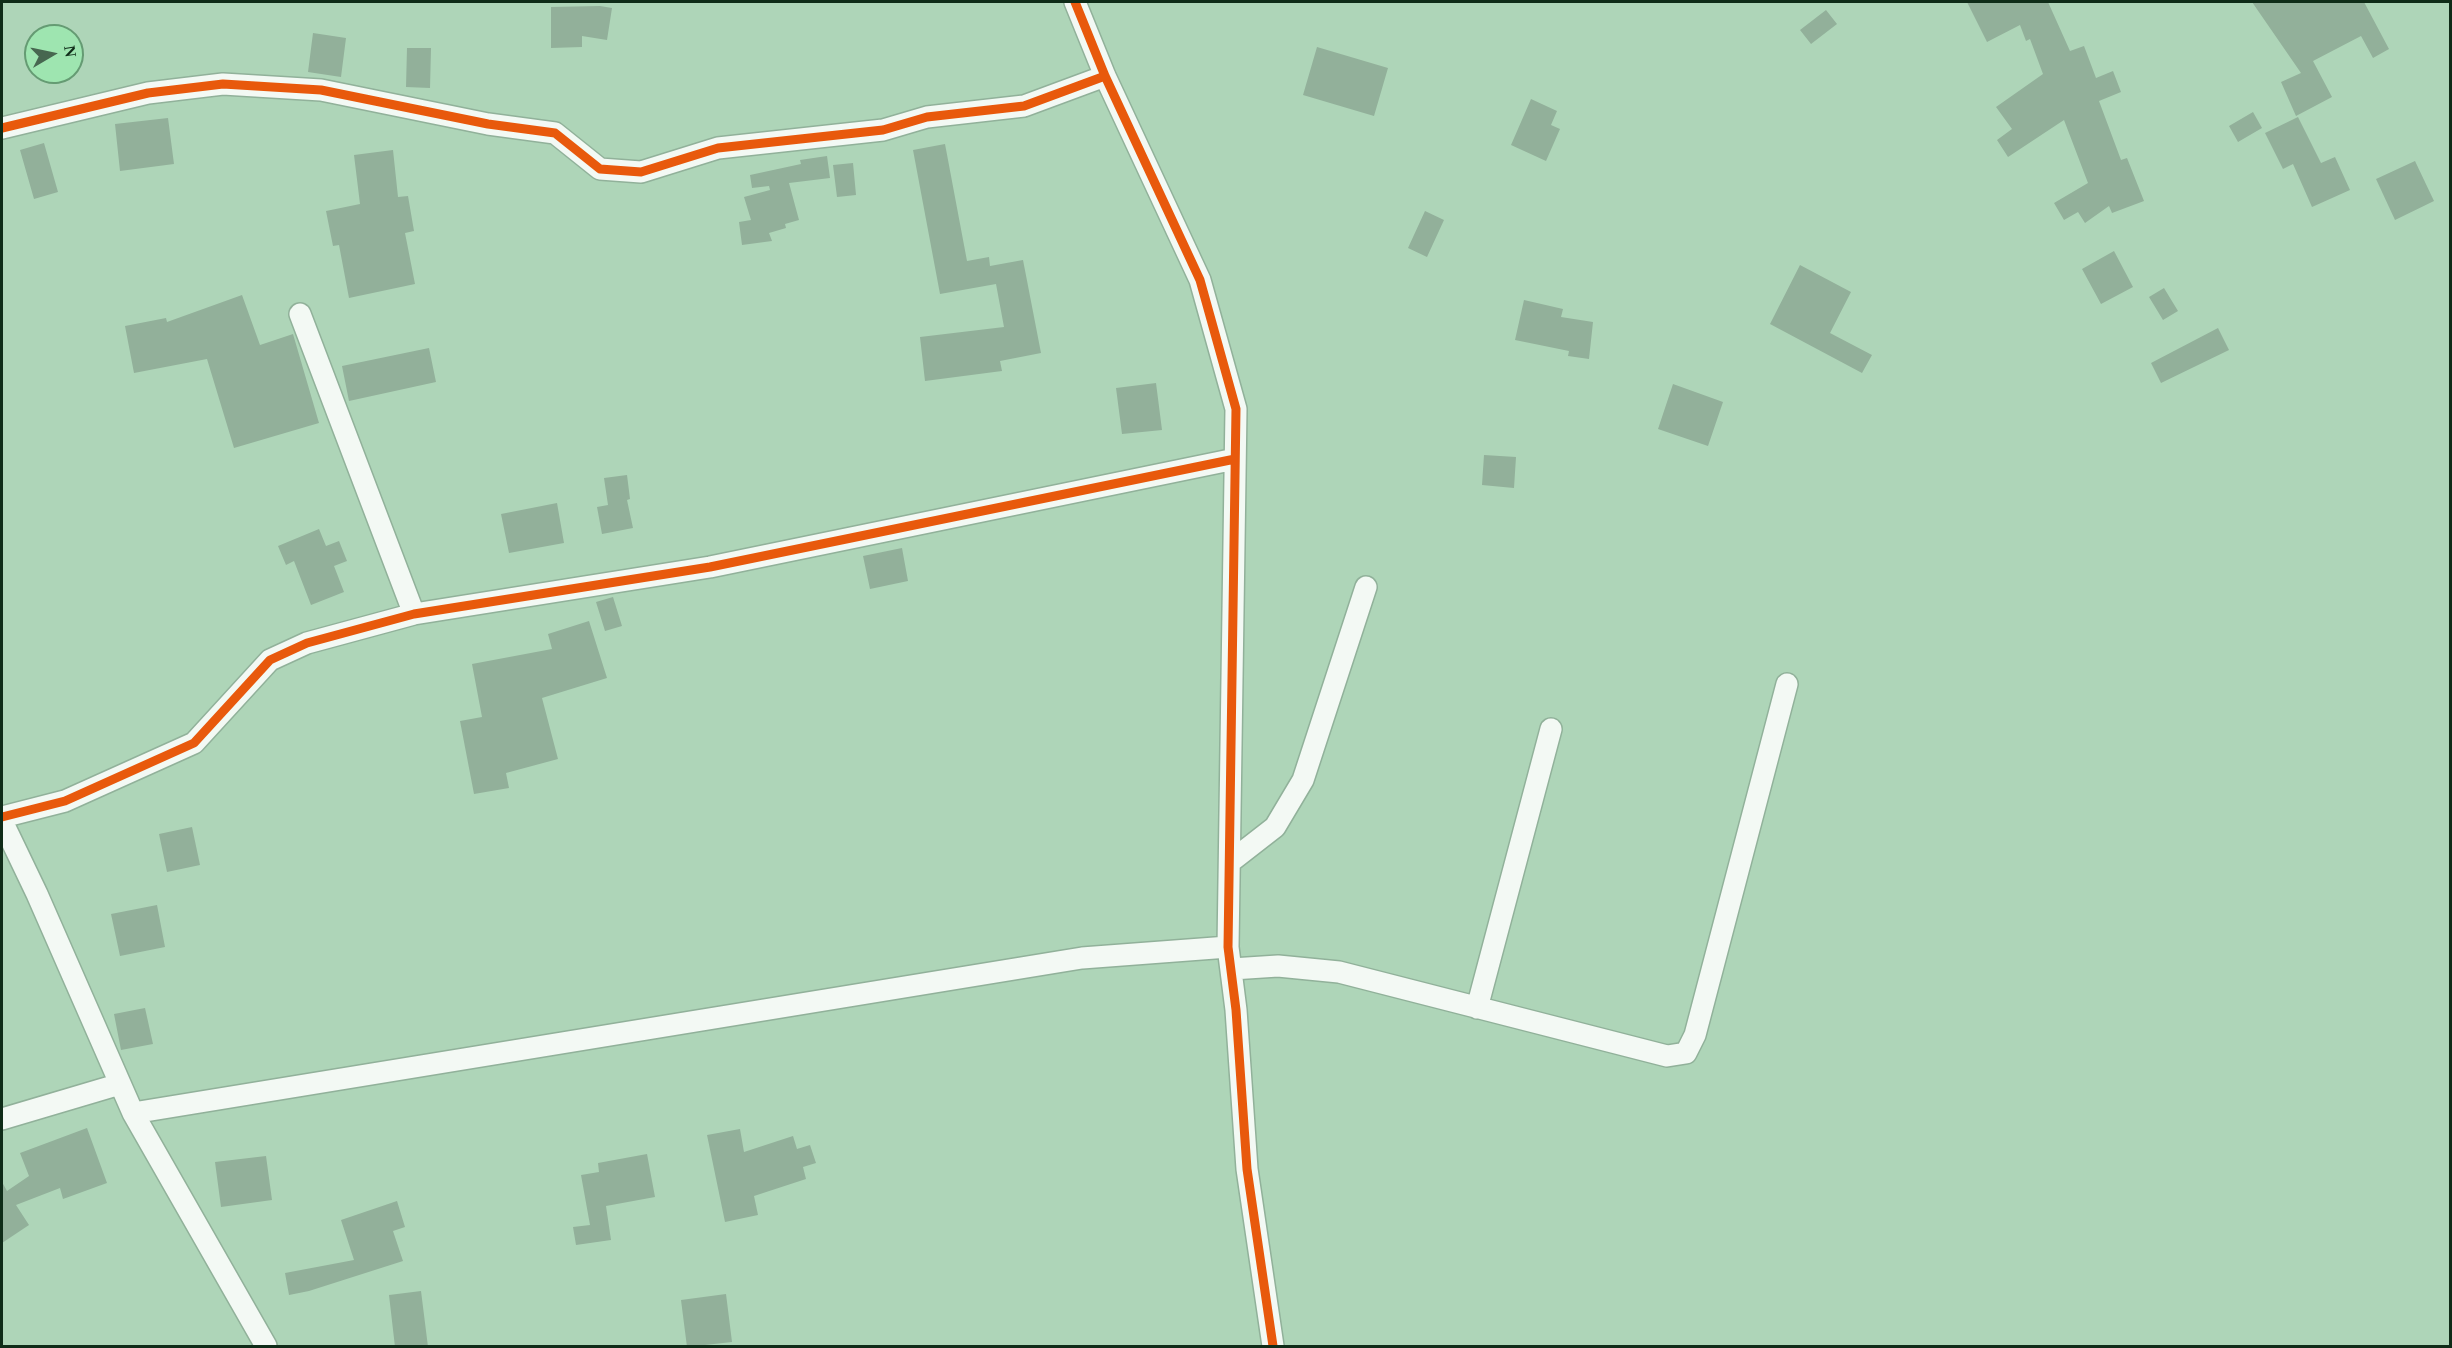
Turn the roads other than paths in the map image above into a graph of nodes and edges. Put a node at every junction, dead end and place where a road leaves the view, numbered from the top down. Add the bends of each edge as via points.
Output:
1 (1075, 2) edge
2 (1105, 76) junction
3 (2, 128) edge
4 (300, 314) dead end
5 (1235, 459) junction
6 (1366, 587) dead end
7 (414, 614) junction
8 (1787, 684) dead end
9 (1551, 729) dead end
10 (2, 819) edge
11 (1230, 862) junction
12 (1228, 947) junction
13 (1232, 969) junction
14 (1477, 1008) junction
15 (120, 1084) junction
16 (133, 1113) junction
17 (2, 1119) edge
18 (266, 1347) edge
19 (1273, 1347) edge

1 - 2 street
2 - 3 street via 1023,106 927,117 883,130 718,148 641,172 600,169 555,133 310,89 223,84 148,93
2 - 5 street via 1200,280 1236,409
4 - 7 street
5 - 7 street via 710,567
5 - 11 street
6 - 11 street via 1303,780 1275,827
7 - 10 street via 307,642 270,660 194,743 65,801
8 - 14 street via 1695,1035 1686,1053 1668,1056
9 - 14 street
10 - 15 street
11 - 12 street
12 - 13 street
12 - 16 street via 1082,958
13 - 14 street via 1278,966 1339,972
13 - 19 street via 1247,1168
15 - 16 street
15 - 17 street
16 - 18 street

